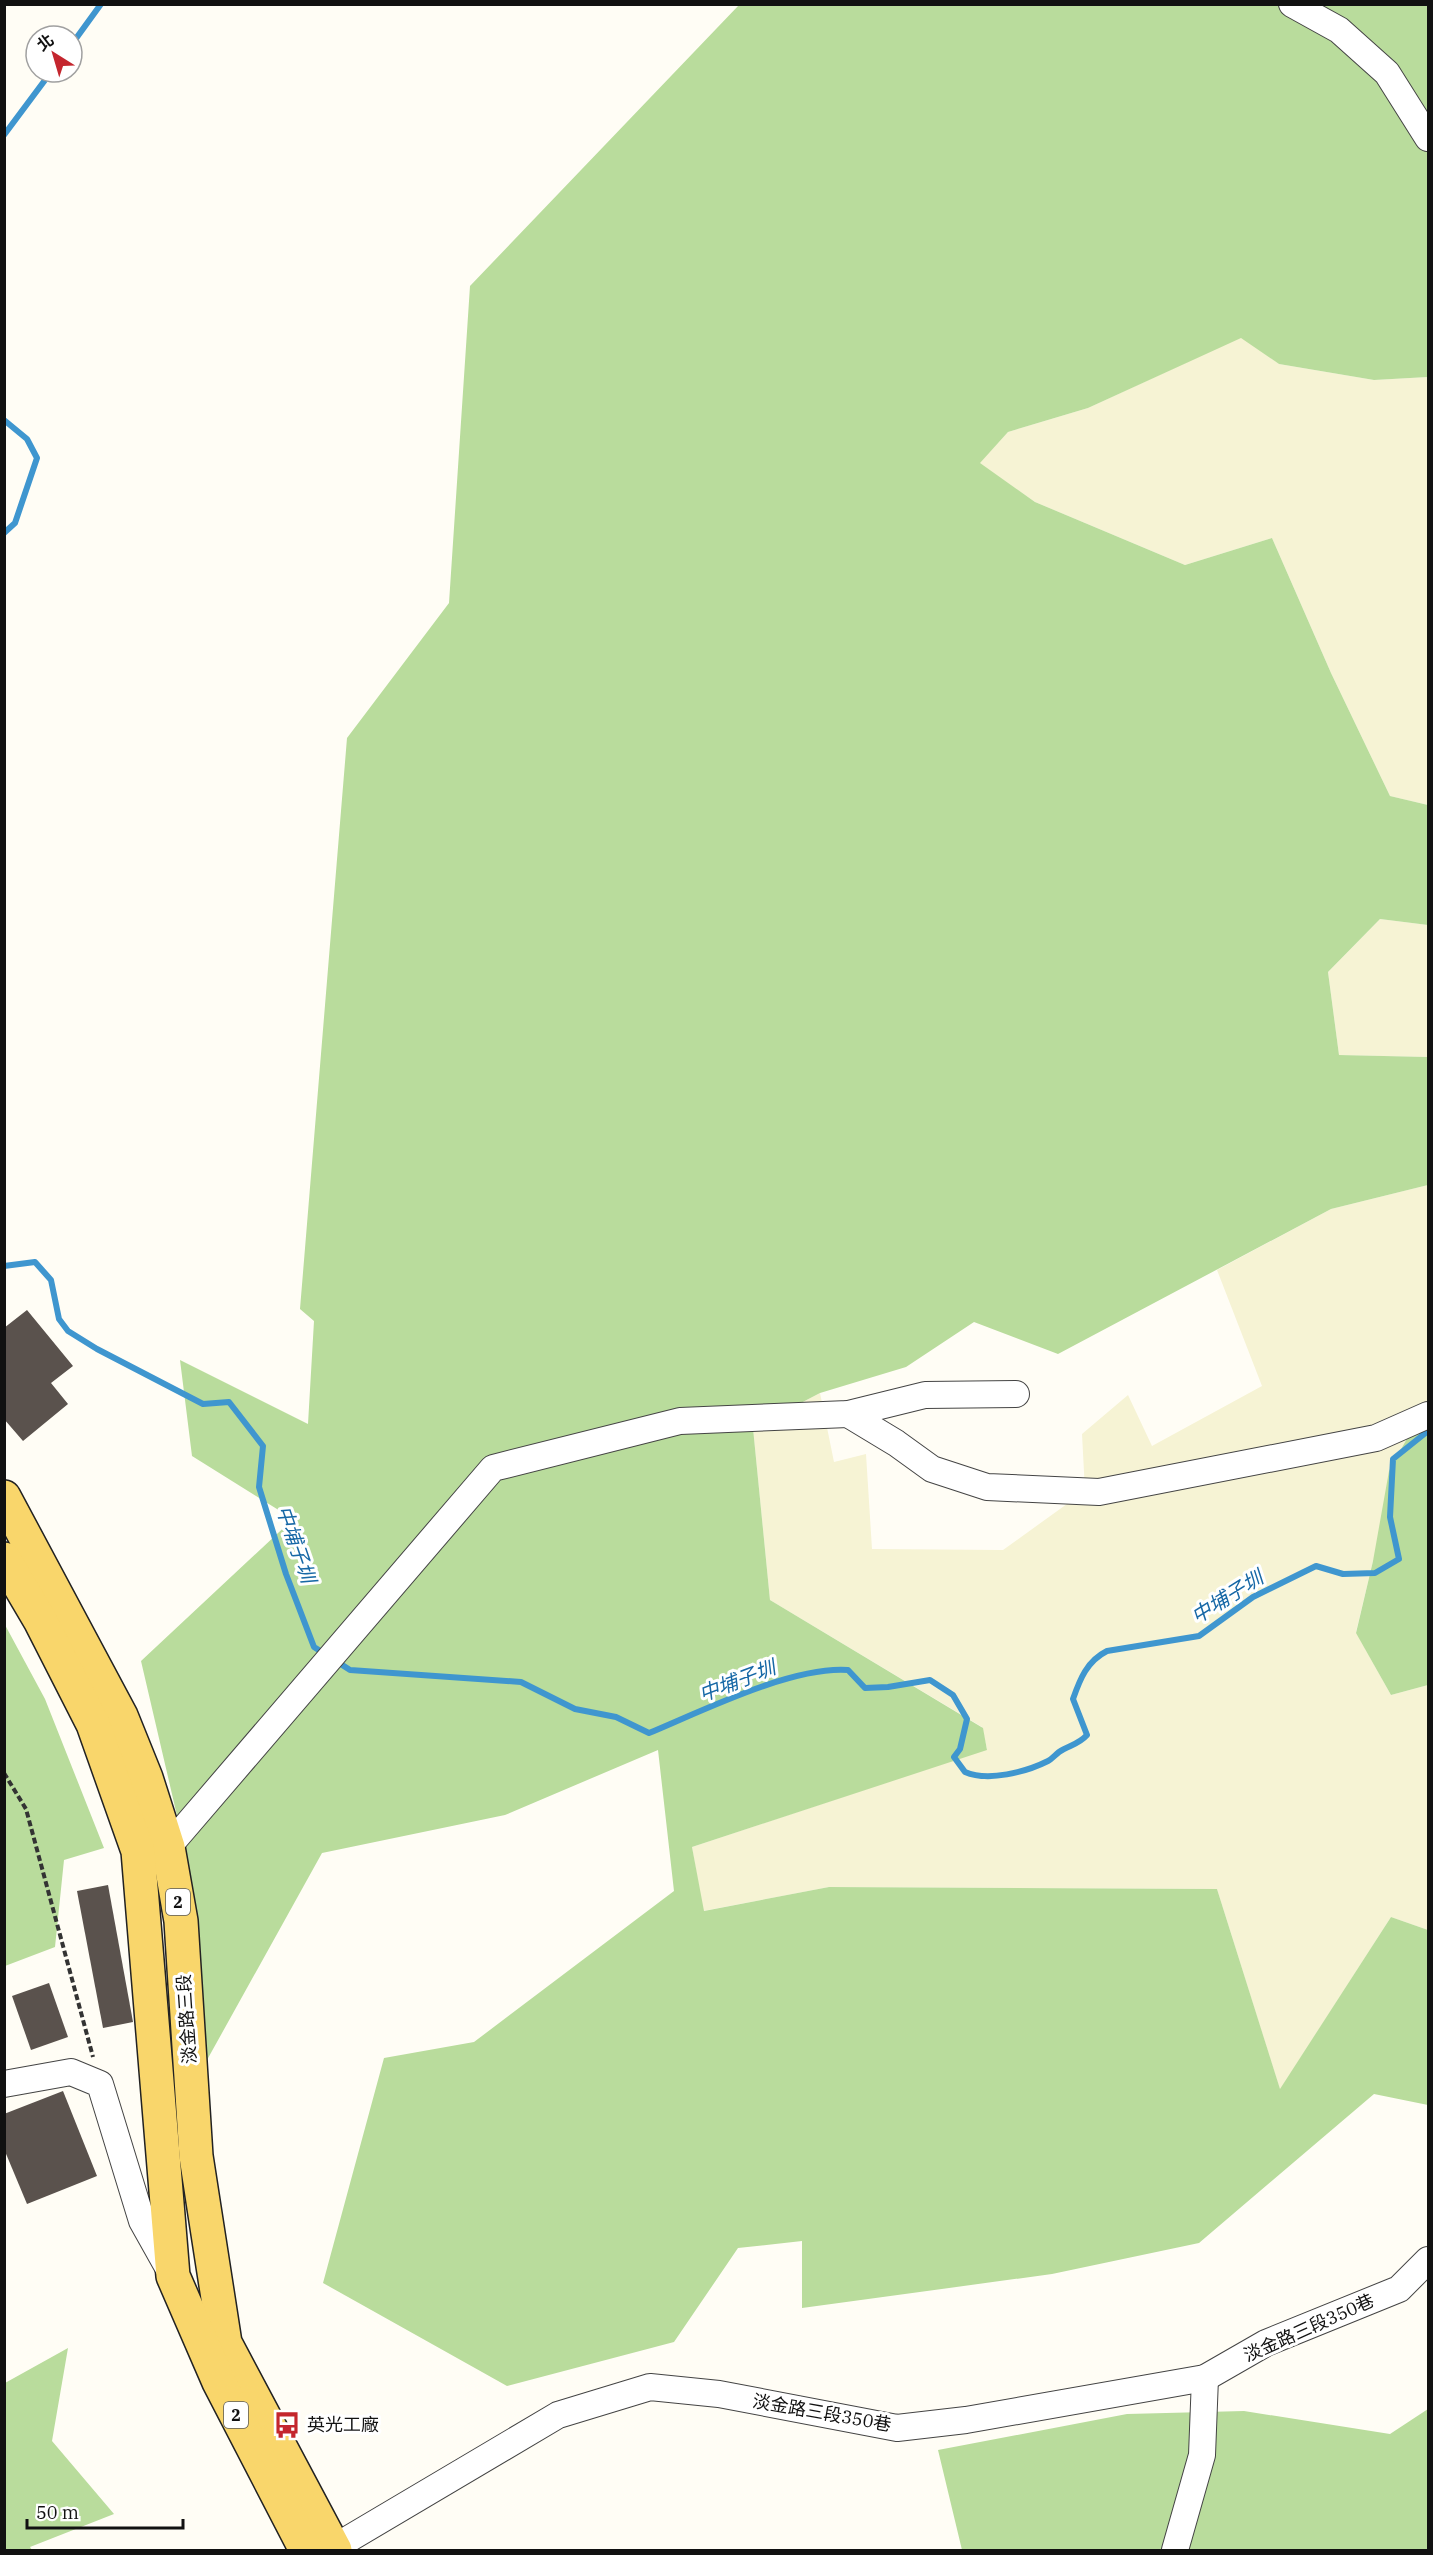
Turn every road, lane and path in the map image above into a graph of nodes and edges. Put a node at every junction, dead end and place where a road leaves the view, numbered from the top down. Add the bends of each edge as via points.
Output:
1 (1292, 4) edge
2 (1428, 138) edge
3 (1016, 1394) dead end
4 (848, 1414) junction
5 (1428, 1415) edge
6 (4, 1497) edge
7 (4, 1558) edge
8 (4, 1773) edge
9 (153, 1849) junction
10 (4, 2084) edge
11 (100, 2084) junction
12 (1428, 2260) edge
13 (173, 2276) junction
14 (225, 2343) junction
15 (1205, 2378) junction
16 (326, 2550) edge
17 (1175, 2550) edge

1 - 2 street via 1339,30 1387,73
3 - 4 street via 925,1395
4 - 5 street via 932,1469 987,1487 1099,1492 1376,1438
4 - 9 street via 680,1421 493,1468
6 - 9 main road, 淡金路三段 / 2 via 121,1716 146,1778
7 - 9 main road, 淡金路三段 / 2 via 40,1620
8 - 11 path via 26,1809
9 - 13 main road, 淡金路三段 / 2
9 - 14 main road, 淡金路三段 / 2 via 181,1921 196,2156
10 - 11 street via 71,2072
11 - 13 street via 142,2221
12 - 15 street, 淡金路三段350巷 via 1399,2289 1266,2343
13 - 14 street
13 - 16 main road, 淡金路三段 / 2 via 219,2382
14 - 16 main road, 淡金路三段 / 2
15 - 16 street, 淡金路三段350巷 via 966,2420 897,2428 719,2394 650,2387 558,2415
15 - 17 street via 1202,2455

